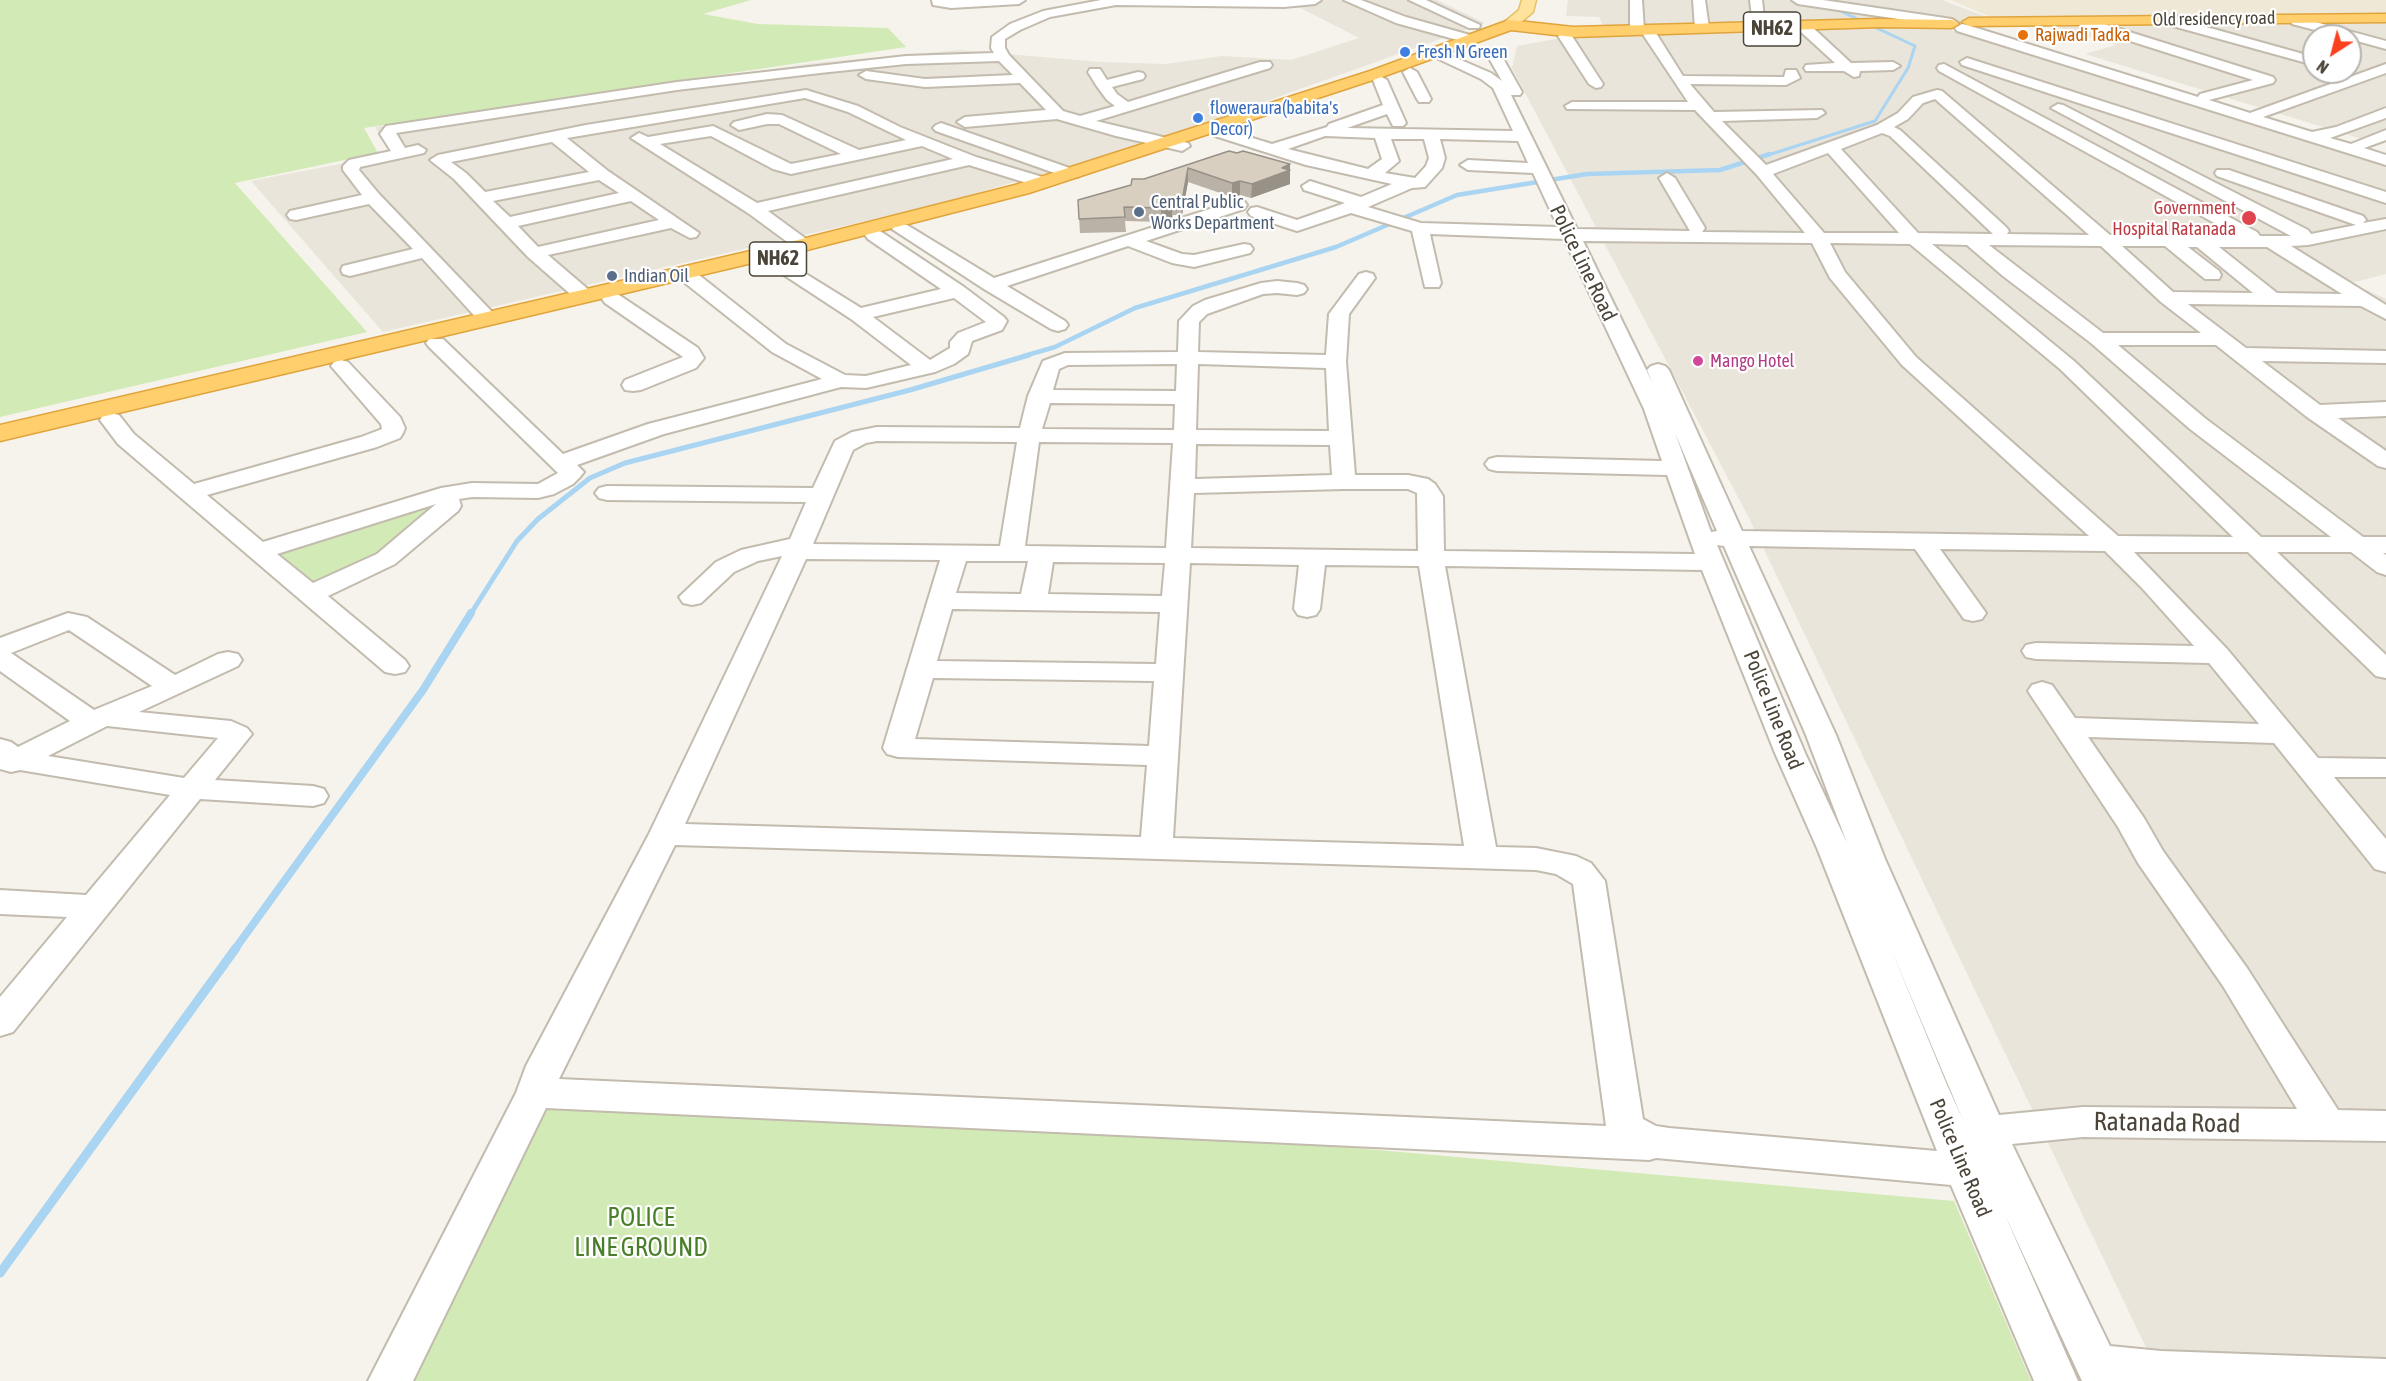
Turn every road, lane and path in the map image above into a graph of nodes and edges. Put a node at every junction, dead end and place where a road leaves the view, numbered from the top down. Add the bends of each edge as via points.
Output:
1 (940, 0) edge
2 (1019, 0) edge
3 (1109, 0) edge
4 (1315, 0) edge
5 (1350, 0) edge
6 (1415, 0) edge
7 (1441, 0) edge
8 (1529, 0) edge
9 (1636, 0) edge
10 (1699, 0) edge
11 (1756, 0) edge
12 (1798, 0) edge
13 (1116, 1) edge
14 (1827, 3) edge
15 (2386, 19) edge
16 (2297, 21) junction
17 (2174, 22) junction
18 (2250, 22) junction
19 (2088, 23) junction
20 (1854, 24) junction
21 (1970, 25) junction
22 (1759, 26) junction
23 (1519, 27) junction
24 (1702, 28) junction
25 (1805, 28) junction
26 (1643, 32) junction
27 (2284, 33) dead end
28 (1565, 36) junction
29 (1472, 40) junction
30 (2386, 45) edge
31 (1853, 52) dead end
32 (1493, 53) junction
33 (1832, 53) junction
34 (1435, 54) junction
35 (1003, 57) junction
36 (899, 61) junction
37 (2383, 62) edge
38 (2302, 64) edge
39 (1265, 65) dead end
40 (1458, 65) junction
41 (1212, 66) dead end
42 (1893, 66) dead end
43 (1848, 67) junction
44 (1811, 68) dead end
45 (2239, 70) junction
46 (1410, 72) junction
47 (1946, 72) junction
48 (1791, 73) dead end
49 (2004, 73) junction
50 (2204, 75) dead end
51 (874, 76) junction
52 (1138, 76) dead end
53 (1022, 79) junction
54 (2181, 79) dead end
55 (1380, 80) junction
56 (1679, 80) junction
57 (1863, 81) dead end
58 (2158, 83) junction
59 (1103, 84) junction
60 (1596, 84) dead end
61 (2290, 86) dead end
62 (1619, 87) dead end
63 (801, 89) junction
64 (2318, 92) junction
65 (1037, 94) junction
66 (1015, 96) dead end
67 (2205, 97) junction
68 (1424, 99) dead end
69 (2038, 99) junction
70 (2011, 101) junction
71 (1125, 106) junction
72 (1572, 106) dead end
73 (1630, 106) junction
74 (1391, 107) junction
75 (863, 108) junction
76 (1705, 112) junction
77 (1817, 113) dead end
78 (2386, 113) edge
79 (606, 114) junction
80 (1058, 114) junction
81 (2257, 114) junction
82 (901, 116) dead end
83 (1080, 121) junction
84 (965, 122) dead end
85 (930, 125) dead end
86 (1535, 125) dead end
87 (619, 126) junction
88 (827, 128) junction
89 (1882, 128) junction
90 (713, 130) junction
91 (1324, 131) junction
92 (1220, 133) junction
93 (1375, 134) junction
94 (1402, 134) junction
95 (1430, 134) junction
96 (2386, 135) edge
97 (1522, 136) junction
98 (2318, 136) junction
99 (556, 137) junction
100 (924, 141) junction
101 (646, 142) junction
102 (1176, 144) junction
103 (2358, 145) junction
104 (1831, 147) junction
105 (1271, 150) junction
106 (401, 153) junction
107 (576, 153) junction
108 (432, 154) junction
109 (2386, 154) edge
110 (760, 155) junction
111 (859, 156) junction
112 (553, 157) dead end
113 (1371, 157) dead end
114 (970, 160) junction
115 (2386, 160) edge
116 (1391, 161) junction
117 (1312, 162) junction
118 (1755, 164) junction
119 (1467, 165) dead end
120 (1488, 166) junction
121 (483, 171) dead end
122 (2223, 173) dead end
123 (602, 174) junction
124 (1072, 174) junction
125 (1371, 175) junction
126 (460, 176) junction
127 (1667, 178) dead end
128 (1548, 179) junction
129 (979, 182) dead end
130 (1043, 183) junction
131 (1410, 183) junction
132 (1483, 183) dead end
133 (1310, 186) dead end
134 (1004, 194) junction
135 (634, 195) junction
136 (372, 198) junction
137 (482, 198) junction
138 (2386, 198) edge
139 (1238, 205) dead end
140 (1357, 205) junction
141 (754, 209) junction
142 (1257, 212) dead end
143 (2386, 213) edge
144 (296, 215) dead end
145 (2357, 220) junction
146 (674, 222) junction
147 (508, 223) junction
148 (2386, 224) edge
149 (1417, 227) junction
150 (1696, 228) junction
151 (901, 229) junction
152 (2000, 231) junction
153 (690, 232) dead end
154 (1571, 232) junction
155 (1815, 233) junction
156 (1907, 233) junction
157 (2302, 234) junction
158 (874, 235) junction
159 (2099, 236) junction
160 (1970, 238) junction
161 (2261, 238) junction
162 (1128, 240) junction
163 (2168, 240) junction
164 (2201, 241) junction
165 (803, 245) junction
166 (1244, 249) dead end
167 (426, 252) junction
168 (534, 253) junction
169 (770, 260) junction
170 (350, 270) dead end
171 (2212, 275) dead end
172 (1365, 278) dead end
173 (692, 279) junction
174 (1432, 283) dead end
175 (991, 285) junction
176 (1297, 289) dead end
177 (957, 291) junction
178 (583, 295) junction
179 (2168, 298) junction
180 (2272, 299) junction
181 (612, 300) junction
182 (2365, 300) junction
183 (2386, 313) edge
184 (858, 315) junction
185 (487, 318) junction
186 (1058, 325) dead end
187 (2102, 329) junction
188 (2219, 339) junction
189 (436, 343) junction
190 (2238, 354) junction
191 (2358, 357) junction
192 (2386, 357) edge
193 (1188, 358) junction
194 (1336, 362) junction
195 (341, 366) junction
196 (928, 368) junction
197 (2386, 375) edge
198 (841, 381) junction
199 (633, 385) dead end
200 (1039, 396) junction
201 (1117, 397) junction
202 (1186, 398) junction
203 (2386, 409) edge
204 (2314, 412) junction
205 (111, 420) junction
206 (0, 433) edge
207 (1029, 435) junction
208 (1108, 435) junction
209 (1185, 436) junction
210 (1341, 438) junction
211 (0, 445) edge
212 (2386, 461) edge
213 (559, 463) junction
214 (1497, 464) dead end
215 (1676, 468) junction
216 (1344, 482) junction
217 (1183, 486) junction
218 (190, 493) junction
219 (607, 493) dead end
220 (441, 495) junction
221 (820, 495) junction
222 (1734, 539) junction
223 (1922, 541) junction
224 (2112, 544) junction
225 (2255, 544) junction
226 (2358, 545) junction
227 (2386, 545) edge
228 (798, 548) junction
229 (1707, 550) junction
230 (259, 551) junction
231 (955, 553) junction
232 (1041, 554) junction
233 (1011, 555) junction
234 (1177, 556) junction
235 (1313, 558) junction
236 (1431, 559) junction
237 (2386, 567) edge
238 (310, 594) junction
239 (692, 597) dead end
240 (941, 602) junction
241 (1033, 602) junction
242 (1174, 603) junction
243 (1307, 609) dead end
244 (1973, 613) dead end
245 (0, 648) edge
246 (2036, 651) dead end
247 (2217, 654) junction
248 (0, 658) edge
249 (228, 660) dead end
250 (395, 666) dead end
251 (921, 669) junction
252 (2386, 670) edge
253 (1169, 674) junction
254 (173, 687) junction
255 (2042, 691) dead end
256 (98, 719) junction
257 (2068, 727) junction
258 (2281, 734) junction
259 (1163, 756) junction
260 (5, 759) edge
261 (2309, 767) junction
262 (2386, 768) edge
263 (194, 789) junction
264 (313, 795) dead end
265 (665, 834) junction
266 (1156, 849) junction
267 (1482, 858) junction
268 (2386, 861) edge
269 (0, 902) edge
270 (92, 907) junction
271 (0, 1022) edge
272 (535, 1093) junction
273 (2327, 1125) junction
274 (2386, 1125) edge
275 (1988, 1132) junction
276 (1949, 1135) junction
277 (1670, 1144) junction
278 (2004, 1169) junction
279 (1964, 1170) junction
280 (2100, 1373) edge
281 (2386, 1380) edge
282 (390, 1381) edge
283 (2056, 1381) edge

1 - 2 street via 937,2 951,4
3 - 13 street
4 - 13 street
5 - 29 street via 1401,20
6 - 23 street
7 - 23 street
8 - 23 main road
9 - 26 street
10 - 24 street
11 - 22 street
12 - 14 street
13 - 35 street via 1062,10 1015,27 997,40
14 - 20 street
14 - 21 street
15 - 16 highway, Old residency road / NH62
15 - 21 highway, Old residency road / NH62
16 - 18 highway, Old residency road / NH62
16 - 30 street
17 - 18 highway, Old residency road / NH62
17 - 19 highway, Old residency road / NH62
17 - 38 street
18 - 27 street
19 - 21 highway, Old residency road / NH62
19 - 45 street
20 - 21 highway, NH62
20 - 22 highway, NH62
21 - 25 highway, NH62
21 - 47 street
21 - 58 street
21 - 98 street
22 - 24 highway, NH62
23 - 26 highway, NH62
23 - 28 highway, NH62
23 - 29 highway, NH62
23 - 32 highway, NH62
24 - 26 highway, NH62
25 - 26 highway, NH62
25 - 33 street
26 - 28 highway, NH62
26 - 56 street
28 - 60 street
29 - 34 highway, NH62
31 - 33 street
32 - 40 highway, NH62
32 - 86 street
33 - 43 street
34 - 40 street
34 - 102 highway, NH62
35 - 36 street
35 - 53 street
36 - 51 street
36 - 106 street via 677,86 391,129 388,134
37 - 64 street
39 - 71 street
40 - 46 highway, NH62
40 - 97 street via 1493,80
41 - 59 street
42 - 43 street
43 - 44 street
43 - 57 street
45 - 50 street
45 - 67 street via 2267,81
46 - 55 highway, NH62
46 - 68 street
47 - 49 street
47 - 70 street
47 - 89 street via 1904,116
47 - 159 street
48 - 56 street via 1793,78 1786,81
49 - 69 street
49 - 138 street
51 - 53 street via 925,83
51 - 63 street via 844,76
52 - 59 street
53 - 65 street
54 - 58 street
55 - 74 street
55 - 92 highway, NH62
56 - 76 street
58 - 67 street
59 - 71 street
61 - 64 street
62 - 73 street
63 - 75 street
63 - 79 street
63 - 87 street
64 - 81 street
65 - 66 street
65 - 80 street
67 - 81 street
69 - 70 street
69 - 157 street
70 - 161 street
71 - 83 street
72 - 73 street
73 - 76 street
74 - 91 street
74 - 94 street
75 - 82 street
75 - 88 street
75 - 100 street
76 - 77 street
76 - 118 street
78 - 98 street
79 - 87 street
79 - 108 street
80 - 83 street
80 - 84 street
81 - 98 street
83 - 102 street
85 - 124 street
87 - 99 street
87 - 101 street
88 - 90 street via 805,129 773,119
88 - 110 street via 792,148
88 - 111 street
89 - 104 street
89 - 152 street via 1895,133
90 - 101 street
90 - 110 street
91 - 93 street
91 - 105 street
92 - 102 highway, NH62
92 - 105 street
93 - 94 street
93 - 116 street
93 - 117 street
94 - 95 street
95 - 97 street
95 - 131 street via 1436,150 1434,168 1419,183
96 - 103 street
97 - 128 street
98 - 103 street
98 - 115 street
99 - 107 street
99 - 108 street
100 - 111 street
100 - 114 street
101 - 141 street
102 - 124 highway, NH62
102 - 151 highway, NH62 via 1056,187
103 - 109 street
104 - 118 street
104 - 156 street
105 - 117 street
106 - 108 street
106 - 136 street via 351,166
107 - 112 street
107 - 123 street
108 - 126 street
110 - 111 street via 791,169
113 - 116 street
114 - 130 street
114 - 141 street
116 - 125 street
117 - 125 street
118 - 155 street
119 - 120 street
120 - 128 street
120 - 132 street
121 - 126 street
122 - 145 street
123 - 135 street
123 - 137 street
124 - 130 highway, NH62
125 - 131 street
126 - 137 street
127 - 150 street
128 - 154 street
129 - 134 street
130 - 134 highway, NH62
131 - 140 street
133 - 140 street
134 - 165 highway, NH62
135 - 146 street
135 - 147 street
136 - 144 street
136 - 167 street
137 - 147 street
139 - 162 street
140 - 142 street via 1297,226
140 - 149 street
141 - 165 street
143 - 145 street
145 - 157 street
146 - 153 street
146 - 168 street
147 - 168 street
148 - 161 street via 2308,240
149 - 154 street
149 - 174 street
150 - 154 street
150 - 155 street
151 - 158 highway, NH62
151 - 175 street
152 - 156 street
152 - 159 street
154 - 155 street
154 - 215 street, Police Line Road via 1655,409
154 - 222 street via 1678,412
155 - 156 street
155 - 224 street via 1837,274 1909,362
156 - 160 street
156 - 225 street via 2067,365
157 - 161 street
158 - 169 highway, NH62
158 - 177 street
159 - 160 street
159 - 161 street
159 - 163 street
159 - 179 street
160 - 187 street via 2010,272
161 - 164 street
161 - 182 street
162 - 166 street via 1194,261
162 - 175 street
163 - 164 street
163 - 171 street
164 - 180 street
165 - 178 highway, NH62
167 - 170 street
167 - 185 street
168 - 178 street
169 - 173 highway, NH62
169 - 184 street
172 - 194 street via 1339,314
173 - 181 highway, NH62
173 - 198 street via 779,348
175 - 186 street
176 - 193 street via 1262,289 1200,310 1189,321
177 - 184 street
177 - 196 street via 997,321 995,326 965,337 960,342 961,350
178 - 185 highway, NH62
179 - 180 street
179 - 188 street
180 - 182 street
181 - 189 highway, NH62
181 - 199 street via 691,352 694,358 689,364
182 - 183 street
184 - 196 street
185 - 206 highway, NH62
187 - 188 street via 2131,338
187 - 226 street via 2199,424
188 - 190 street
189 - 195 highway, NH62
189 - 213 street
190 - 191 street
190 - 204 street
191 - 192 street
191 - 197 street
193 - 194 street
193 - 200 street via 1065,360 1050,365
193 - 202 street
194 - 210 street
195 - 205 highway, NH62
195 - 218 street via 392,422 392,433
196 - 198 street via 866,382
198 - 213 street via 656,429
200 - 201 street
200 - 207 street
201 - 202 street
201 - 208 street
202 - 209 street
203 - 204 street
204 - 212 street
205 - 211 highway, NH62
205 - 218 street via 126,439
207 - 208 street
207 - 221 street via 860,437 843,446
207 - 233 street
208 - 209 street
209 - 210 street
209 - 217 street
210 - 216 street
213 - 220 street via 572,472 546,489 472,490
214 - 215 street
215 - 229 street, Police Line Road
216 - 217 street
216 - 236 street via 1408,482 1427,489 1431,496
217 - 234 street
218 - 230 street
219 - 221 street
220 - 230 street
220 - 238 street via 449,506 386,559
221 - 228 street
222 - 223 street
222 - 229 street
222 - 275 street
223 - 224 street
223 - 244 street
224 - 225 street
224 - 247 street
225 - 226 street
225 - 252 street
226 - 227 street
226 - 237 street
228 - 231 street
228 - 239 street via 750,555 725,567
228 - 265 street
229 - 236 street
229 - 276 street, Police Line Road
230 - 238 street
231 - 233 street
231 - 240 street
232 - 233 street
232 - 234 street
232 - 241 street
234 - 235 street
234 - 242 street
235 - 236 street
235 - 243 street
236 - 267 street
238 - 250 street
240 - 241 street
240 - 251 street
241 - 242 street
242 - 253 street
245 - 254 street via 68,621 77,623
246 - 247 street
247 - 258 street
248 - 256 street
249 - 254 street
251 - 253 street
251 - 259 street via 898,748
253 - 259 street
254 - 256 street
255 - 257 street
256 - 260 street
256 - 263 street via 198,726 237,734
257 - 258 street
257 - 273 street via 2235,977
258 - 261 street
259 - 266 street
260 - 263 street
261 - 262 street
261 - 268 street
263 - 264 street
263 - 270 street
265 - 266 street
265 - 272 street via 545,1066
266 - 267 street
267 - 277 street via 1564,864 1589,881 1625,1126 1650,1141
269 - 270 street
270 - 271 street
272 - 277 street
272 - 282 street
273 - 274 street, Ratanada Road
273 - 275 street, Ratanada Road via 2082,1122
275 - 276 street, Ratanada Road
275 - 278 street
276 - 279 street, Police Line Road
277 - 279 street
278 - 279 street
278 - 280 street
279 - 283 street, Police Line Road
280 - 281 street via 2161,1371

